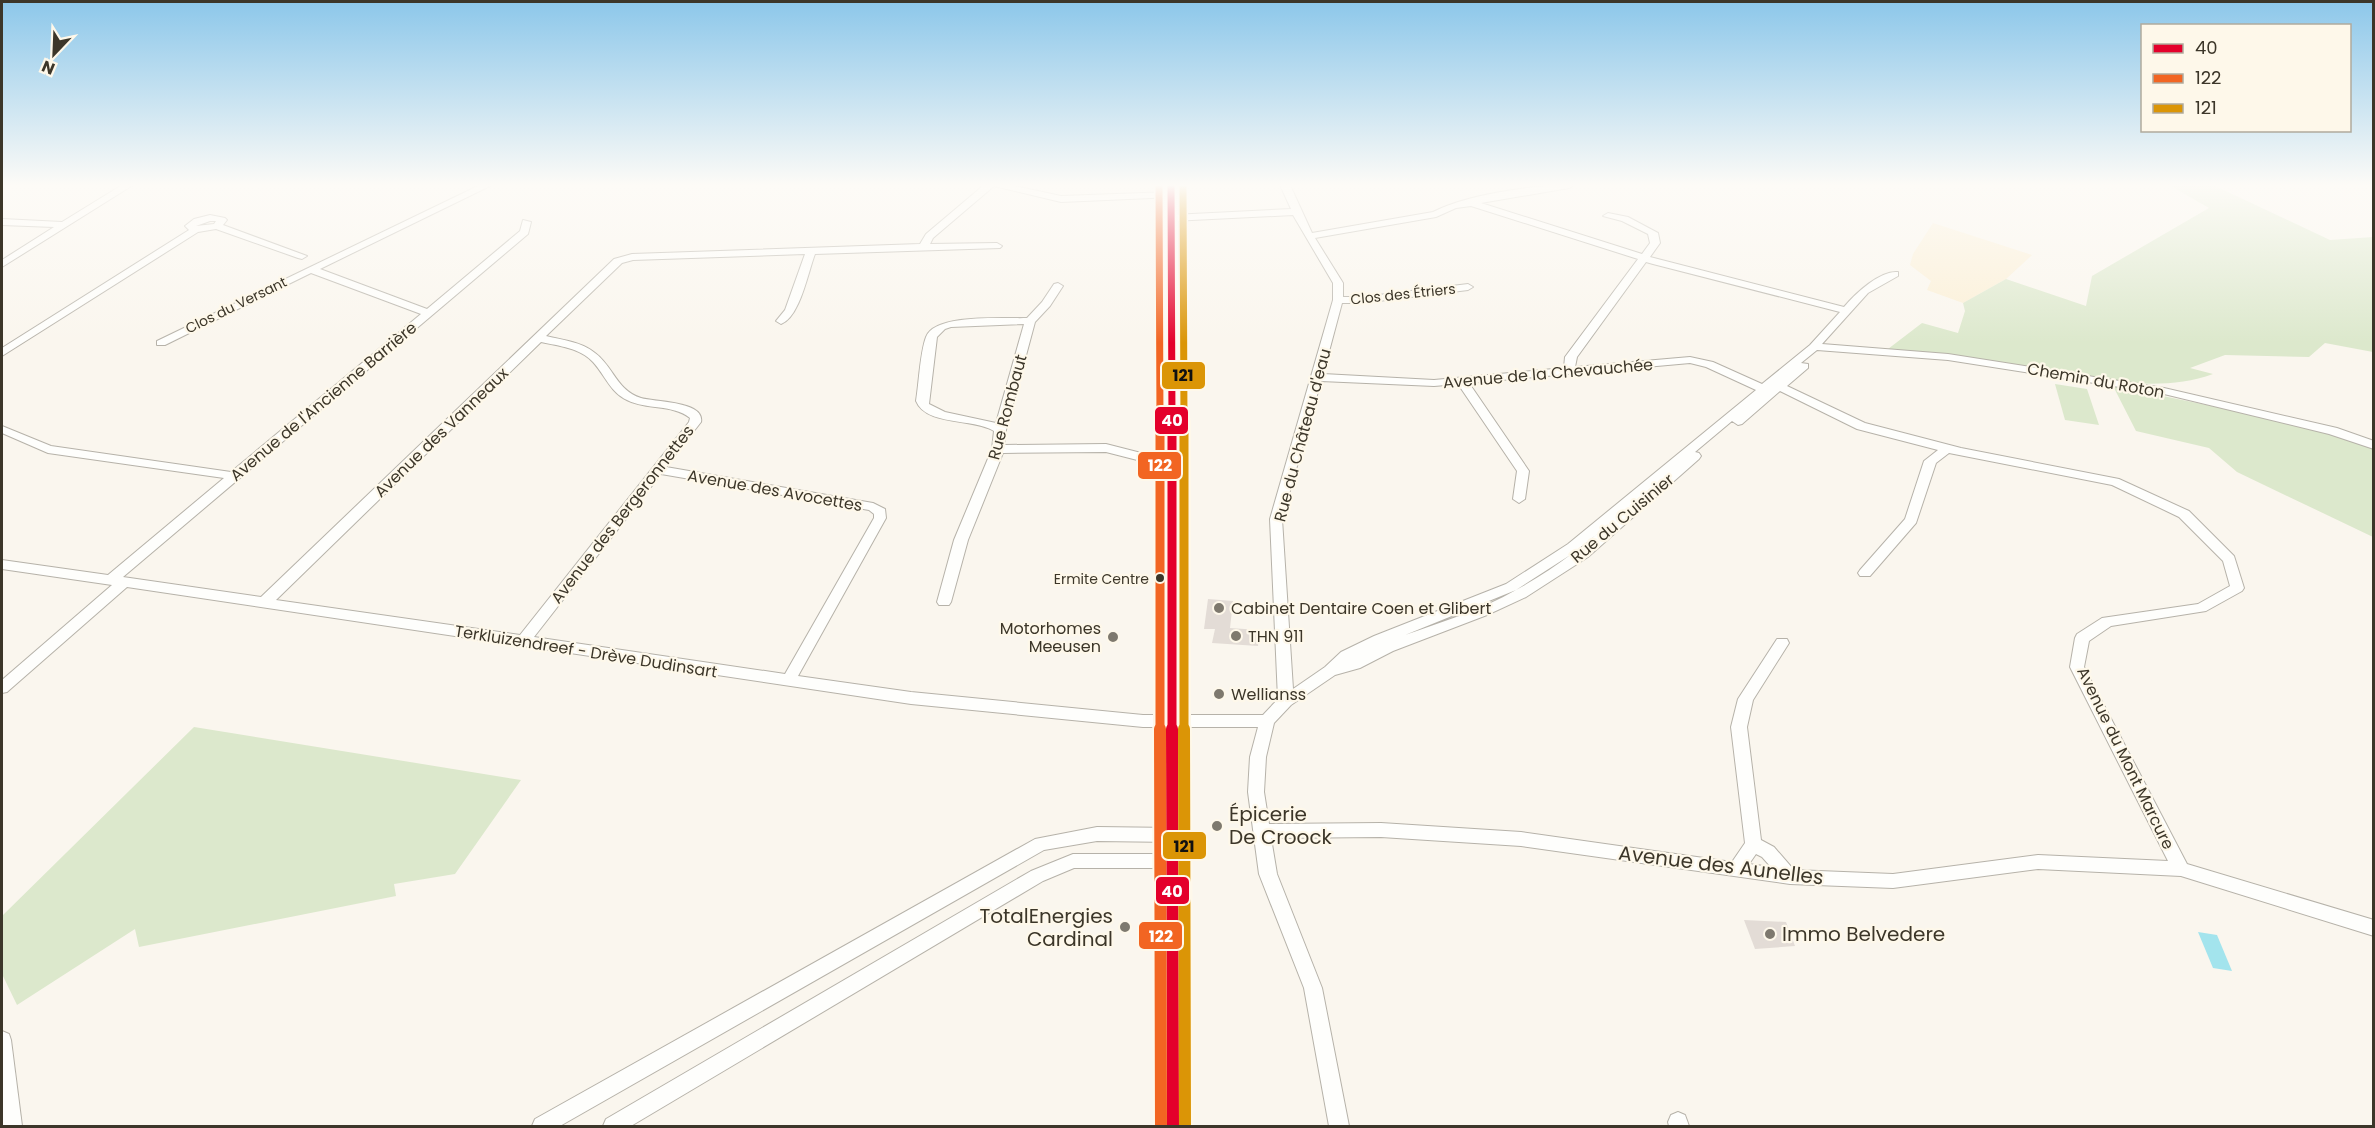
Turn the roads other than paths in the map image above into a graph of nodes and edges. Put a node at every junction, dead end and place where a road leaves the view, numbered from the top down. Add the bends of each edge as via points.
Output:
1 (45, 238) edge
2 (183, 238) edge
3 (250, 238) edge
4 (376, 238) edge
5 (518, 238) edge
6 (928, 238) edge
7 (1172, 238) edge
8 (1311, 238) edge
9 (1580, 238) edge
10 (1654, 238) edge
11 (997, 246) dead end
12 (923, 247) junction
13 (810, 253) junction
14 (1642, 257) junction
15 (2, 264) edge
16 (316, 266) junction
17 (1894, 274) dead end
18 (1058, 286) dead end
19 (1468, 287) dead end
20 (1338, 300) junction
21 (1845, 310) junction
22 (428, 313) junction
23 (781, 321) dead end
24 (1030, 321) junction
25 (539, 338) junction
26 (161, 343) dead end
27 (1814, 347) junction
28 (2, 353) edge
29 (1569, 371) junction
30 (1317, 376) junction
31 (1462, 382) junction
32 (1771, 387) junction
33 (2, 429) edge
34 (1000, 430) junction
35 (1914, 441) junction
36 (2373, 445) edge
37 (1945, 448) junction
38 (998, 449) junction
39 (1173, 459) junction
40 (1930, 462) junction
41 (657, 469) junction
42 (233, 476) junction
43 (1519, 499) dead end
44 (2, 564) edge
45 (1865, 573) dead end
46 (117, 581) junction
47 (944, 602) dead end
48 (264, 603) junction
49 (523, 641) junction
50 (1782, 643) dead end
51 (788, 681) junction
52 (2, 688) edge
53 (1286, 701) junction
54 (1267, 721) junction
55 (1172, 722) junction
56 (1261, 831) junction
57 (1174, 835) junction
58 (1753, 844) junction
59 (1174, 861) junction
60 (2181, 869) junction
61 (1739, 871) junction
62 (1790, 877) junction
63 (2373, 928) edge
64 (2, 1040) edge
65 (12, 1126) edge
66 (542, 1126) edge
67 (613, 1126) edge
68 (1173, 1126) edge
69 (1339, 1126) edge

1 - 15 street
2 - 28 street
3 - 16 street via 302,256 295,263
4 - 16 street
5 - 22 street
6 - 12 street
7 - 39 main road
8 - 20 street, Rue du Château d'eau via 1338,283
9 - 14 street
10 - 14 street via 1655,243
11 - 12 street
12 - 13 street
13 - 23 street via 790,311
13 - 25 street, Avenue des Vanneaux via 632,257 618,261
14 - 21 street
14 - 29 street via 1571,357
16 - 22 street, Avenue de l'Ancienne Barrière
16 - 26 street, Clos du Versant
17 - 21 street, Rue du Cuisinier via 1864,291
18 - 24 street, Rue Rombaut
19 - 20 street, Clos des Étriers via 1371,300
20 - 30 street, Rue du Château d'eau
21 - 27 street, Rue du Cuisinier
22 - 42 street, Avenue de l'Ancienne Barrière
24 - 34 street, Rue Rombaut
24 - 34 street via 950,324 932,336 924,406 930,411 993,424
25 - 41 street, Avenue des Bergeronnettes via 567,345 595,359 609,381 629,397 694,413 695,422
25 - 48 street, Avenue des Vanneaux
27 - 32 street, Rue du Cuisinier
27 - 36 street, Chemin du Roton via 1948,357 2164,391 2333,431
29 - 31 street, Avenue de la Chevauchée
29 - 32 street, Avenue de la Chevauchée via 1690,360
30 - 31 street, Avenue de la Chevauchée
30 - 53 street, Rue du Château d'eau via 1276,519
31 - 43 street via 1523,471
32 - 35 street, Avenue du Mont Marcure via 1861,426
32 - 53 street, Rue du Cuisinier via 1583,554 1521,594 1330,671
33 - 42 street via 48,449
34 - 38 street, Rue Rombaut
35 - 37 street, Avenue du Mont Marcure
35 - 40 street
37 - 40 street
37 - 60 street, Avenue du Mont Marcure via 2115,482 2184,514 2229,559 2237,588 2201,608 2107,622 2082,638 2078,667
38 - 39 street via 1106,448 1149,459
38 - 47 street, Rue Rombaut via 961,540
39 - 55 main road
40 - 45 street via 1911,520
41 - 49 street, Avenue des Bergeronnettes
41 - 51 street, Avenue des Avocettes via 873,507 880,512
42 - 46 street, Avenue de l'Ancienne Barrière
44 - 46 street, Terkluizendreef - Drève Dudinsart
46 - 48 street, Terkluizendreef - Drève Dudinsart
46 - 52 street, Avenue de l'Ancienne Barrière
48 - 49 street, Terkluizendreef - Drève Dudinsart
49 - 51 street, Terkluizendreef - Drève Dudinsart
50 - 58 street via 1746,699 1739,728
51 - 55 street, Terkluizendreef - Drève Dudinsart via 911,698
53 - 54 street, Rue du Cuisinier
54 - 55 street, Terkluizendreef - Drève Dudinsart
54 - 56 street via 1257,769
55 - 57 main road
56 - 61 street, Avenue des Aunelles via 1381,830 1521,839
56 - 69 street via 1268,874 1313,988
57 - 59 main road
57 - 66 street via 1097,834 1041,844
58 - 61 street
58 - 62 street via 1768,852
59 - 67 street via 1073,861 1037,876
59 - 68 main road
60 - 62 street, Avenue des Aunelles via 2038,862 1893,881
60 - 63 street, Avenue du Mont Marcure
61 - 62 street, Avenue des Aunelles
64 - 65 street

